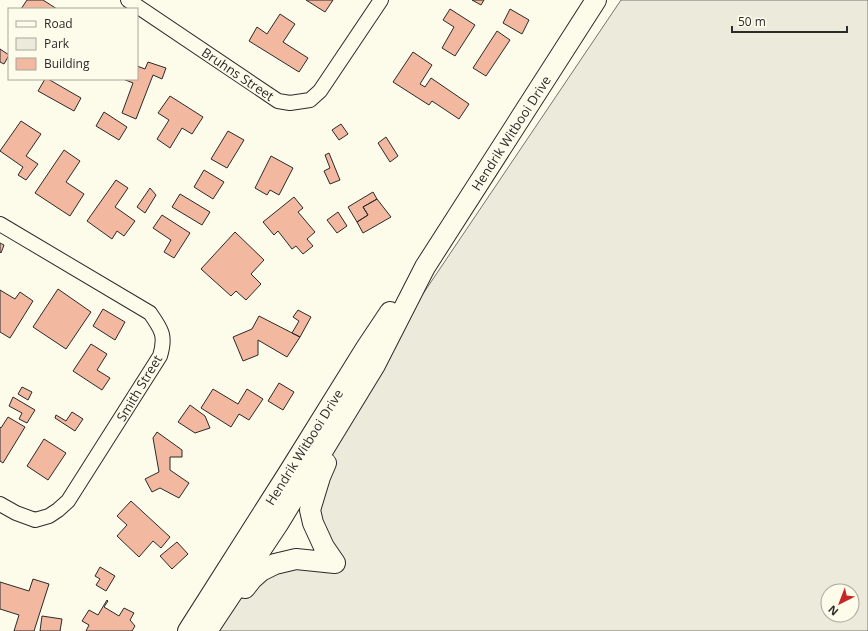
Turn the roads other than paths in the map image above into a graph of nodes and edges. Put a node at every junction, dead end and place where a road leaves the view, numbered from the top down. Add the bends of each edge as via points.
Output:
1 (128, 0) edge
2 (381, 0) edge
3 (596, 0) edge
4 (0, 224) edge
5 (425, 267) junction
6 (375, 365) junction
7 (0, 504) edge
8 (188, 631) edge
9 (207, 631) edge
10 (215, 631) edge

1 - 2 street, Bruhns Street via 278,101 290,103 310,100 320,91
3 - 5 main road, Hendrik Witbooi Drive
4 - 7 street, Smith Street via 150,313 164,338 160,356 68,501 49,516 35,520
5 - 6 main road, Hendrik Witbooi Drive
5 - 8 main road, Hendrik Witbooi Drive via 398,299 366,348
6 - 9 main road, Hendrik Witbooi Drive via 278,524
6 - 10 main road via 320,477 310,510 324,547 335,562 296,559 275,564 261,571 252,579

